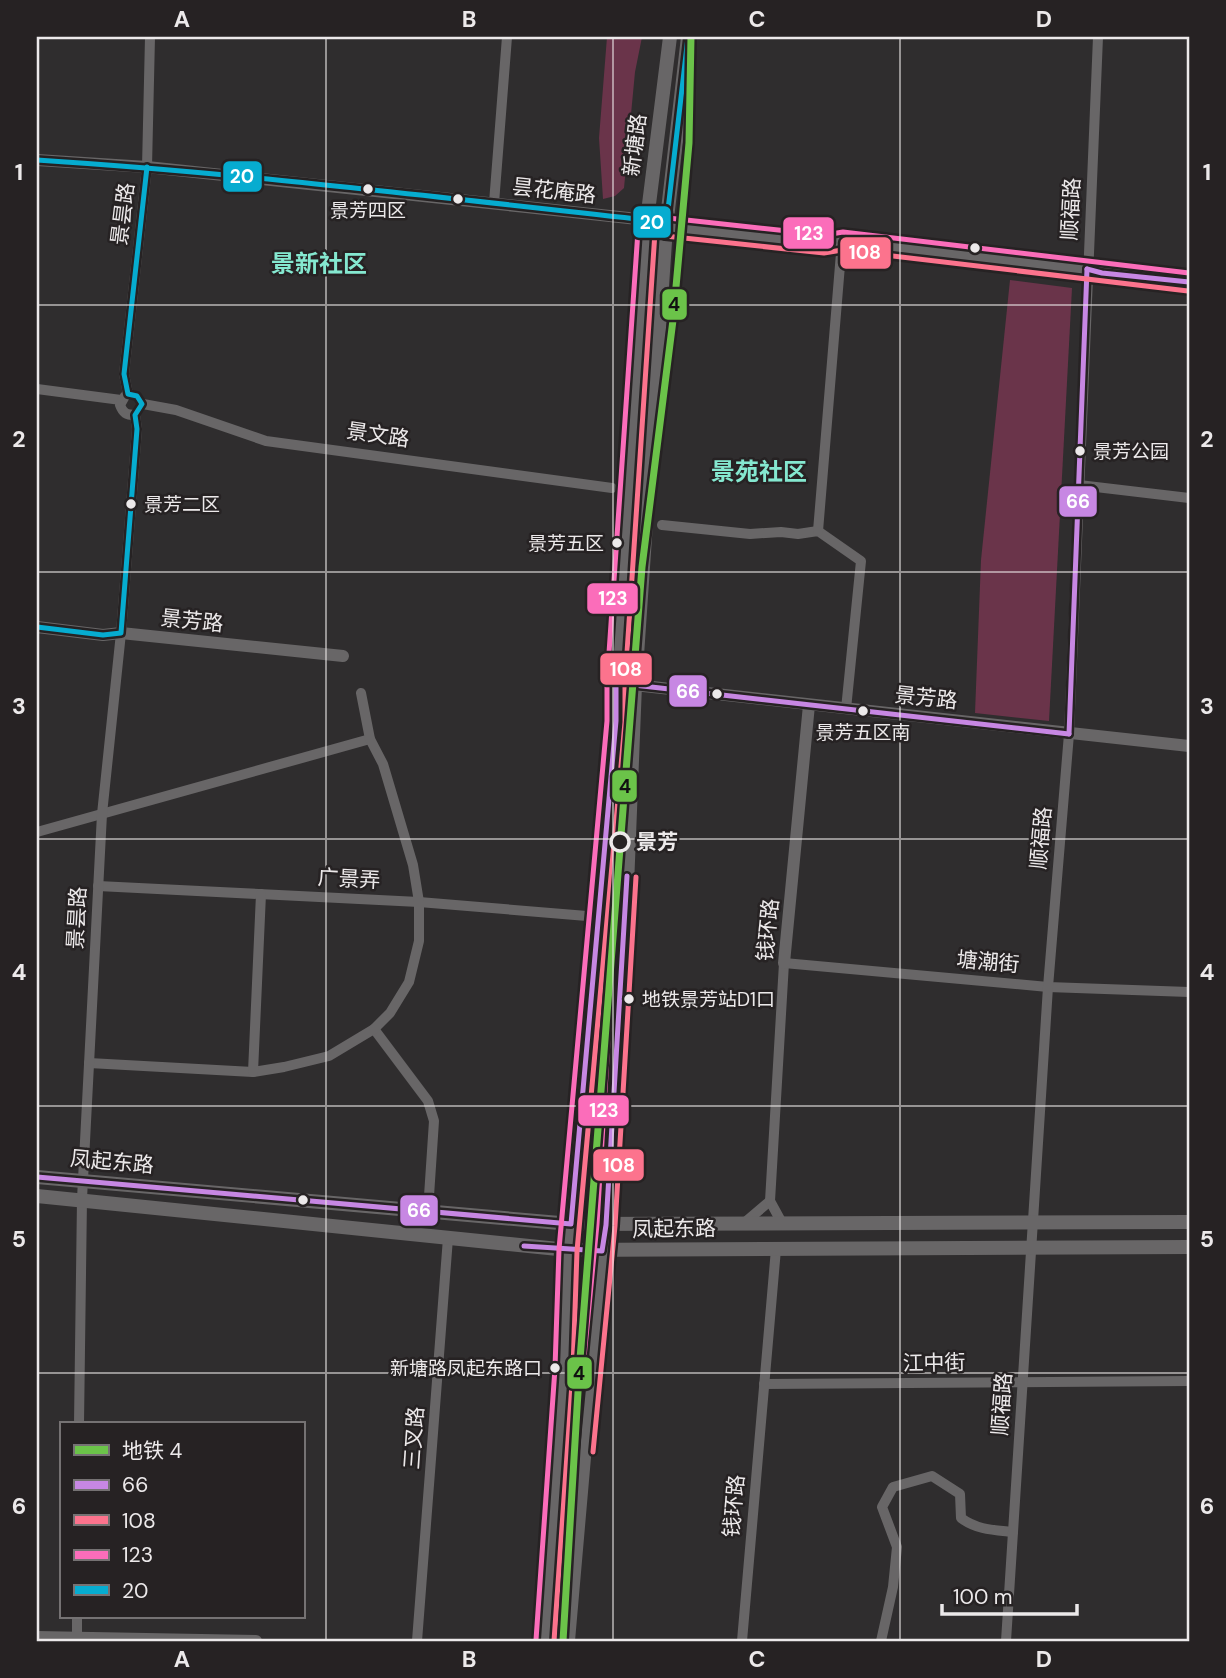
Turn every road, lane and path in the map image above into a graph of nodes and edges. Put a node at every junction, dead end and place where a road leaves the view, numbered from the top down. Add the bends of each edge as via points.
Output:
1 (149, 37) edge
2 (507, 37) edge
3 (670, 37) edge
4 (688, 37) edge
5 (1098, 37) edge
6 (37, 160) edge
7 (147, 167) junction
8 (494, 204) junction
9 (647, 220) junction
10 (666, 226) junction
11 (842, 241) junction
12 (1087, 269) junction
13 (1189, 282) edge
14 (37, 389) edge
15 (124, 397) junction
16 (143, 404) junction
17 (135, 415) junction
18 (1079, 485) junction
19 (612, 488) dead end
20 (1189, 498) edge
21 (662, 524) dead end
22 (818, 531) junction
23 (37, 627) edge
24 (121, 633) junction
25 (343, 656) dead end
26 (616, 683) junction
27 (635, 685) junction
28 (361, 693) dead end
29 (809, 705) junction
30 (846, 709) junction
31 (1069, 734) junction
32 (370, 738) junction
33 (1189, 746) edge
34 (102, 814) junction
35 (37, 832) edge
36 (98, 886) junction
37 (261, 894) junction
38 (419, 902) junction
39 (598, 917) junction
40 (784, 962) junction
41 (1048, 987) junction
42 (1189, 992) edge
43 (374, 1029) junction
44 (89, 1063) junction
45 (253, 1072) junction
46 (37, 1177) edge
47 (82, 1180) junction
48 (37, 1196) edge
49 (82, 1199) junction
50 (770, 1201) junction
51 (428, 1211) junction
52 (1189, 1222) edge
53 (744, 1223) junction
54 (782, 1223) junction
55 (571, 1224) junction
56 (1035, 1224) junction
57 (606, 1225) junction
58 (449, 1238) junction
59 (1189, 1247) edge
60 (775, 1249) junction
61 (568, 1250) junction
62 (1031, 1250) junction
63 (602, 1251) junction
64 (1023, 1381) junction
65 (1189, 1381) edge
66 (764, 1384) junction
67 (79, 1422) edge
68 (1013, 1532) junction
69 (77, 1618) edge
70 (37, 1637) edge
71 (77, 1639) edge
72 (256, 1641) edge
73 (417, 1641) edge
74 (545, 1641) edge
75 (568, 1641) edge
76 (742, 1641) edge
77 (881, 1641) edge
78 (1006, 1641) edge

1 - 7 street, 景昙路
2 - 8 street
3 - 9 main road, 新塘路
4 - 10 main road, 新塘路
5 - 12 street, 顺福路
6 - 7 street, 昙花庵路
7 - 8 street, 昙花庵路
7 - 15 street, 景昙路
8 - 9 street, 昙花庵路
9 - 10 street, 昙花庵路
9 - 26 main road, 新塘路
10 - 11 street, 昙花庵路 via 825,244
10 - 27 main road, 新塘路
11 - 12 street, 昙花庵路
11 - 22 street
12 - 13 street, 昙花庵路
12 - 18 street, 顺福路
14 - 15 street
15 - 16 street via 135,394
15 - 17 street via 122,411
16 - 17 street
16 - 19 street, 景文路 via 176,410 266,441
17 - 24 street, 景昙路
18 - 20 street
18 - 31 street, 顺福路
21 - 22 street via 750,534
22 - 30 street via 860,561
23 - 24 street, 景芳路
24 - 25 street, 景芳路
24 - 34 street, 景昙路
26 - 27 street, 景芳路
26 - 39 main road, 新塘路
27 - 29 street, 景芳路
27 - 57 main road, 新塘路
28 - 32 street
29 - 30 street, 景芳路
29 - 40 street, 钱环路
30 - 31 street, 景芳路
31 - 33 street, 景芳路
31 - 41 street, 顺福路
32 - 34 street
32 - 38 street via 387,776
34 - 35 street
34 - 36 street, 景昙路
36 - 37 street, 广景弄
36 - 44 street, 景昙路
37 - 38 street, 广景弄
37 - 45 street
38 - 39 street, 广景弄
38 - 43 street via 419,941 409,982
39 - 55 main road, 新塘路
40 - 41 street, 塘潮街
40 - 50 street, 钱环路
41 - 42 street, 塘潮街
41 - 56 street, 顺福路
43 - 45 street via 329,1056
43 - 51 street via 428,1101 434,1121
44 - 45 street
44 - 47 street, 景昙路
46 - 47 main road, 凤起东路
47 - 49 street, 景昙路
47 - 51 main road, 凤起东路
48 - 49 main road, 凤起东路
49 - 58 main road, 凤起东路
49 - 67 street, 景昙路
50 - 53 street
50 - 54 street
51 - 55 main road, 凤起东路
52 - 56 main road, 凤起东路
53 - 54 main road, 凤起东路
53 - 57 main road, 凤起东路
54 - 56 main road, 凤起东路
55 - 57 main road, 凤起东路
55 - 61 main road, 新塘路
56 - 62 street, 顺福路
57 - 63 main road, 新塘路
58 - 61 main road, 凤起东路
58 - 73 street, 三叉路
59 - 62 main road, 凤起东路
60 - 62 main road, 凤起东路
60 - 63 main road, 凤起东路
60 - 66 street, 钱环路
61 - 63 main road, 凤起东路
61 - 74 main road, 新塘路
62 - 64 street, 顺福路
63 - 75 main road, 新塘路
64 - 65 street, 江中街
64 - 66 street, 江中街
64 - 68 street, 顺福路
66 - 76 street, 钱环路
68 - 77 street via 967,1523 961,1518 960,1494 932,1476 893,1487 882,1507 897,1547
68 - 78 street, 顺福路
69 - 71 street
70 - 71 street
71 - 72 street

